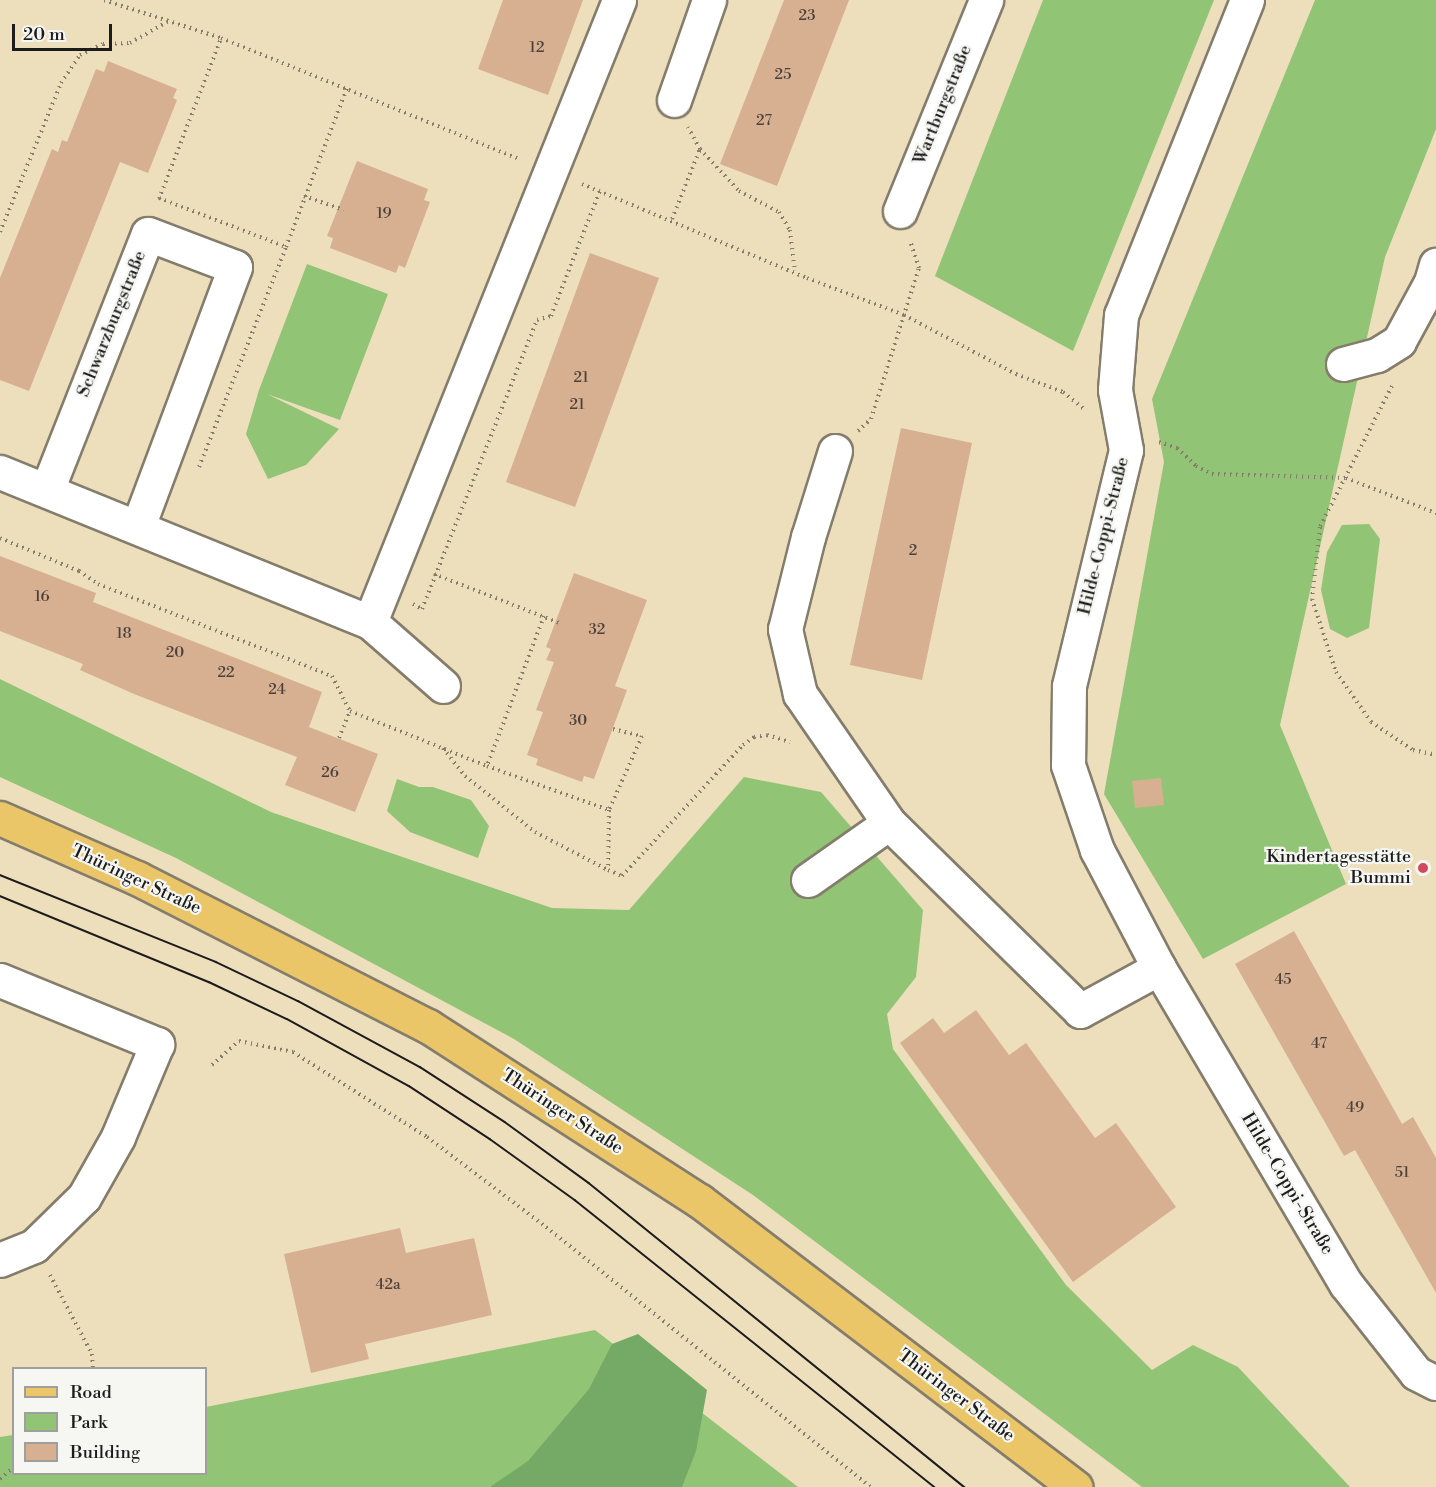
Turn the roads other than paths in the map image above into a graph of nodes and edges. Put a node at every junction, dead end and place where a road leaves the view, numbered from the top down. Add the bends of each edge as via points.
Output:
1 (619, 0) edge
2 (709, 0) edge
3 (986, 0) edge
4 (1247, 0) edge
5 (674, 100) road end
6 (900, 211) road end
7 (1436, 265) edge
8 (1343, 364) dead end
9 (835, 451) road end
10 (0, 472) edge
11 (47, 490) junction
12 (138, 527) junction
13 (370, 622) junction
14 (443, 686) dead end
15 (0, 818) edge
16 (889, 823) junction
17 (808, 880) dead end
18 (1159, 968) junction
19 (0, 980) edge
20 (0, 1260) edge
21 (1436, 1383) edge
22 (1075, 1487) edge

1 - 13 street
2 - 5 street
3 - 6 street, Wartburgstraße
4 - 18 street, Hilde-Coppi-Straße via 1121,315 1115,390 1126,450 1069,686 1068,765 1096,850
7 - 8 street via 1399,341 1377,355
9 - 16 street via 785,629 800,694
10 - 11 street
11 - 12 street
11 - 12 street, Schwarzburgstraße via 148,234 235,267
12 - 13 street
13 - 14 street
15 - 22 main road, Thüringer Straße via 137,878 429,1026 700,1201
16 - 17 street
16 - 18 street via 1080,1011
18 - 21 street, Hilde-Coppi-Straße via 1346,1284 1416,1373
19 - 20 street via 157,1044 118,1137 84,1197 34,1245

